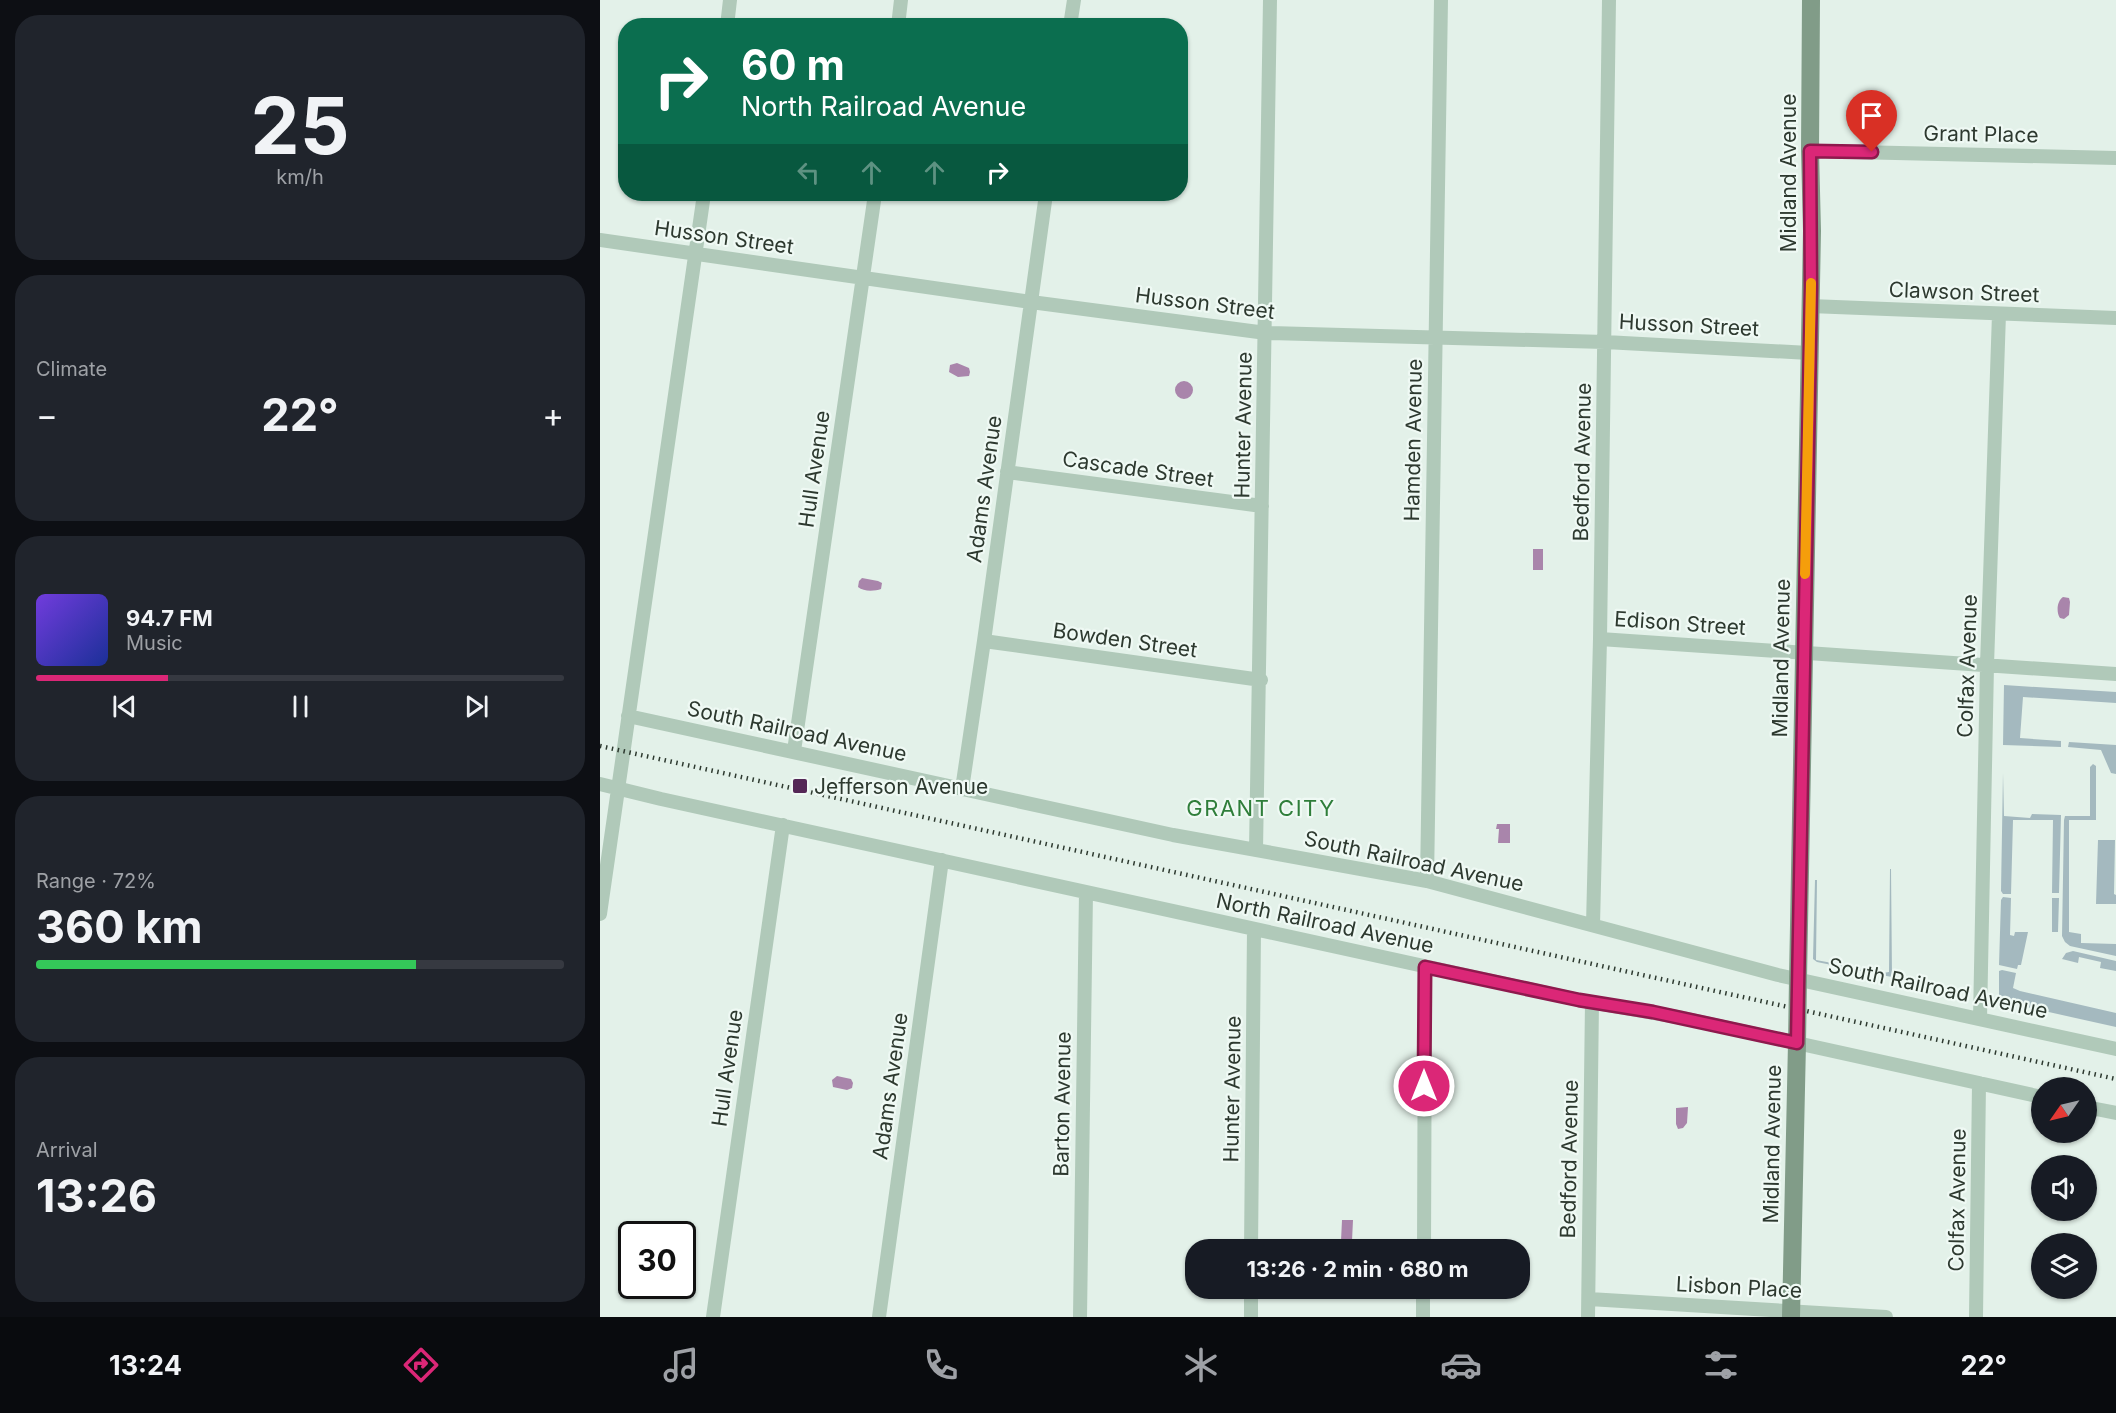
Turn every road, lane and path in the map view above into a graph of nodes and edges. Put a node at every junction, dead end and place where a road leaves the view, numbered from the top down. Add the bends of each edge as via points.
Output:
1 (730, 0) edge
2 (901, 0) edge
3 (1074, 0) edge
4 (1270, 0) edge
5 (1441, 0) edge
6 (1609, 0) edge
7 (1811, 0) edge
8 (728, 18) edge
9 (899, 18) edge
10 (1071, 18) edge
11 (1810, 151) junction
12 (2116, 158) edge
13 (703, 201) edge
14 (873, 201) edge
15 (1045, 201) edge
16 (600, 240) edge
17 (696, 254) junction
18 (863, 277) junction
19 (1031, 302) junction
20 (1810, 306) junction
21 (1999, 314) junction
22 (2116, 318) edge
23 (1266, 333) junction
24 (1436, 338) junction
25 (1605, 342) junction
26 (1809, 353) junction
27 (1007, 472) junction
28 (1262, 506) junction
29 (1600, 639) junction
30 (984, 641) junction
31 (1804, 653) junction
32 (1987, 666) junction
33 (2116, 674) edge
34 (1261, 680) junction
35 (628, 716) junction
36 (794, 752) junction
37 (600, 784) edge
38 (618, 788) junction
39 (962, 789) junction
40 (783, 825) junction
41 (1256, 850) junction
42 (942, 860) junction
43 (1427, 881) junction
44 (1086, 892) junction
45 (600, 914) edge
46 (1593, 925) junction
47 (1254, 929) junction
48 (1425, 967) junction
49 (1798, 979) junction
50 (1592, 1002) junction
51 (1980, 1019) junction
52 (1797, 1043) junction
53 (2116, 1049) edge
54 (1979, 1083) junction
55 (2031, 1095) edge
56 (2097, 1109) edge
57 (2116, 1113) edge
58 (1251, 1239) edge
59 (1424, 1239) edge
60 (1251, 1299) edge
61 (1424, 1299) edge
62 (1589, 1299) junction
63 (1791, 1314) edge
64 (712, 1317) edge
65 (879, 1317) edge
66 (1080, 1317) edge
67 (1251, 1317) edge
68 (1423, 1317) edge
69 (1588, 1317) edge
70 (1886, 1317) edge
71 (1976, 1317) edge

1 - 8 street
2 - 9 street
3 - 10 street
4 - 23 street, Hunter Avenue
5 - 24 street, Hamden Avenue
6 - 25 street, Bedford Avenue
7 - 11 street, Midland Avenue
11 - 12 street, Grant Place
11 - 20 street, Midland Avenue
13 - 17 street
14 - 18 street, Hull Avenue
15 - 19 street, Adams Avenue
16 - 17 street, Husson Street
17 - 18 street, Husson Street
17 - 35 street
18 - 19 street, Husson Street
18 - 36 street, Hull Avenue
19 - 23 street, Husson Street
19 - 27 street, Adams Avenue
20 - 21 street, Clawson Street
20 - 26 street, Midland Avenue
21 - 22 street, Clawson Street
21 - 32 street, Colfax Avenue
23 - 24 street, Husson Street
23 - 28 street, Hunter Avenue
24 - 25 street, Husson Street
24 - 43 street, Hamden Avenue
25 - 26 street, Husson Street
25 - 29 street, Bedford Avenue
26 - 31 street, Midland Avenue
27 - 28 street, Cascade Street
27 - 30 street, Adams Avenue
28 - 34 street, Hunter Avenue
29 - 31 street, Edison Street
29 - 46 street, Bedford Avenue
30 - 34 street, Bowden Street
30 - 39 street, Adams Avenue
31 - 32 street, Edison Street
31 - 49 street, Midland Avenue
32 - 33 street, Edison Street
32 - 51 street, Colfax Avenue
34 - 41 street, Hunter Avenue
35 - 36 street, South Railroad Avenue
35 - 38 street
36 - 39 street, South Railroad Avenue
37 - 38 street, North Railroad Avenue
38 - 40 street, North Railroad Avenue
38 - 45 street
39 - 41 street, South Railroad Avenue
40 - 42 street, North Railroad Avenue
40 - 64 street, Hull Avenue
41 - 43 street, South Railroad Avenue
42 - 44 street, North Railroad Avenue
42 - 65 street, Adams Avenue
43 - 46 street, South Railroad Avenue
44 - 47 street, North Railroad Avenue
44 - 66 street, Barton Avenue
46 - 49 street, South Railroad Avenue
47 - 48 street, North Railroad Avenue
47 - 58 street, Hunter Avenue
48 - 50 street, North Railroad Avenue
48 - 59 street
49 - 51 street, South Railroad Avenue
49 - 52 street, Midland Avenue, bridge
50 - 52 street, North Railroad Avenue
50 - 62 street, Bedford Avenue
51 - 53 street, South Railroad Avenue
52 - 54 street, North Railroad Avenue
52 - 63 street, Midland Avenue
54 - 55 street, North Railroad Avenue
54 - 71 street, Colfax Avenue
56 - 57 street
60 - 67 street
61 - 68 street
62 - 63 street, Lisbon Place
62 - 69 street, Bedford Avenue
63 - 70 street, Lisbon Place

